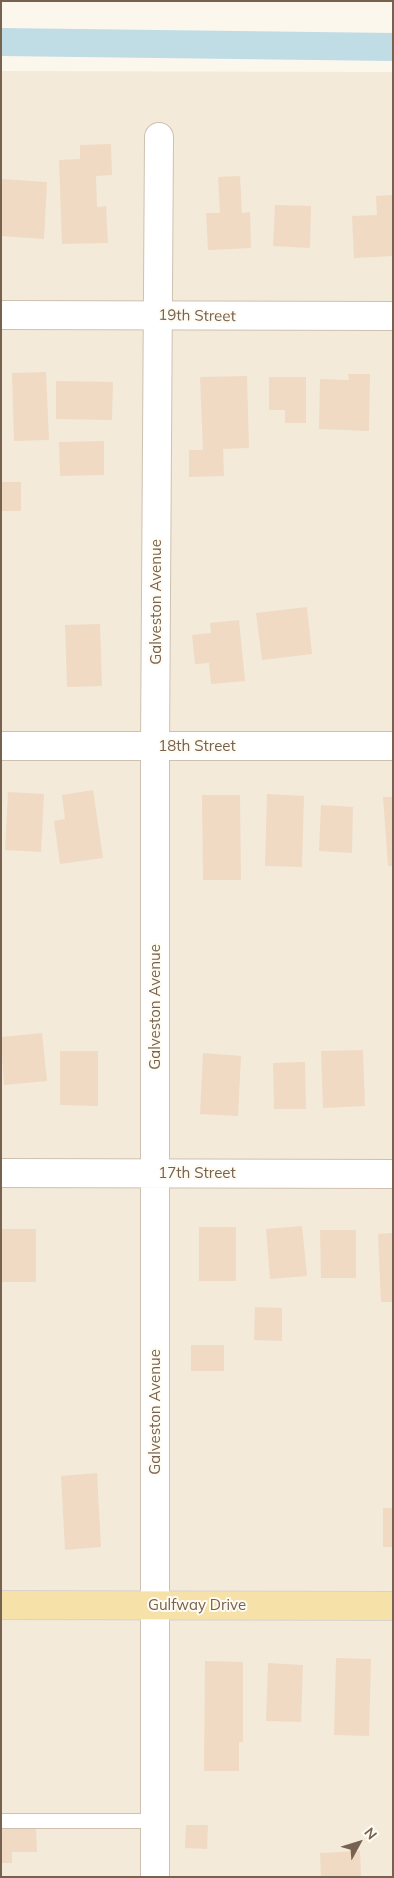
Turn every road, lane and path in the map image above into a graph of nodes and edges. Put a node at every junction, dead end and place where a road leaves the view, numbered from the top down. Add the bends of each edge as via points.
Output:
1 (159, 137) dead end
2 (1, 315) edge
3 (158, 315) junction
4 (393, 316) edge
5 (1, 746) edge
6 (155, 746) junction
7 (393, 746) edge
8 (1, 1173) edge
9 (155, 1173) junction
10 (393, 1174) edge
11 (1, 1605) edge
12 (154, 1605) junction
13 (393, 1606) edge
14 (1, 1821) edge
15 (155, 1821) junction
16 (155, 1877) edge

1 - 3 street, Galveston Avenue
2 - 3 street, 19th Street
3 - 4 street, 19th Street
3 - 6 street, Galveston Avenue
5 - 6 street, 18th Street
6 - 7 street, 18th Street
6 - 9 street, Galveston Avenue
8 - 9 street, 17th Street
9 - 10 street, 17th Street
9 - 12 street, Galveston Avenue
11 - 12 main road, Gulfway Drive
12 - 13 main road, Gulfway Drive
12 - 15 street, Galveston Avenue
14 - 15 lane
15 - 16 street, Galveston Avenue

